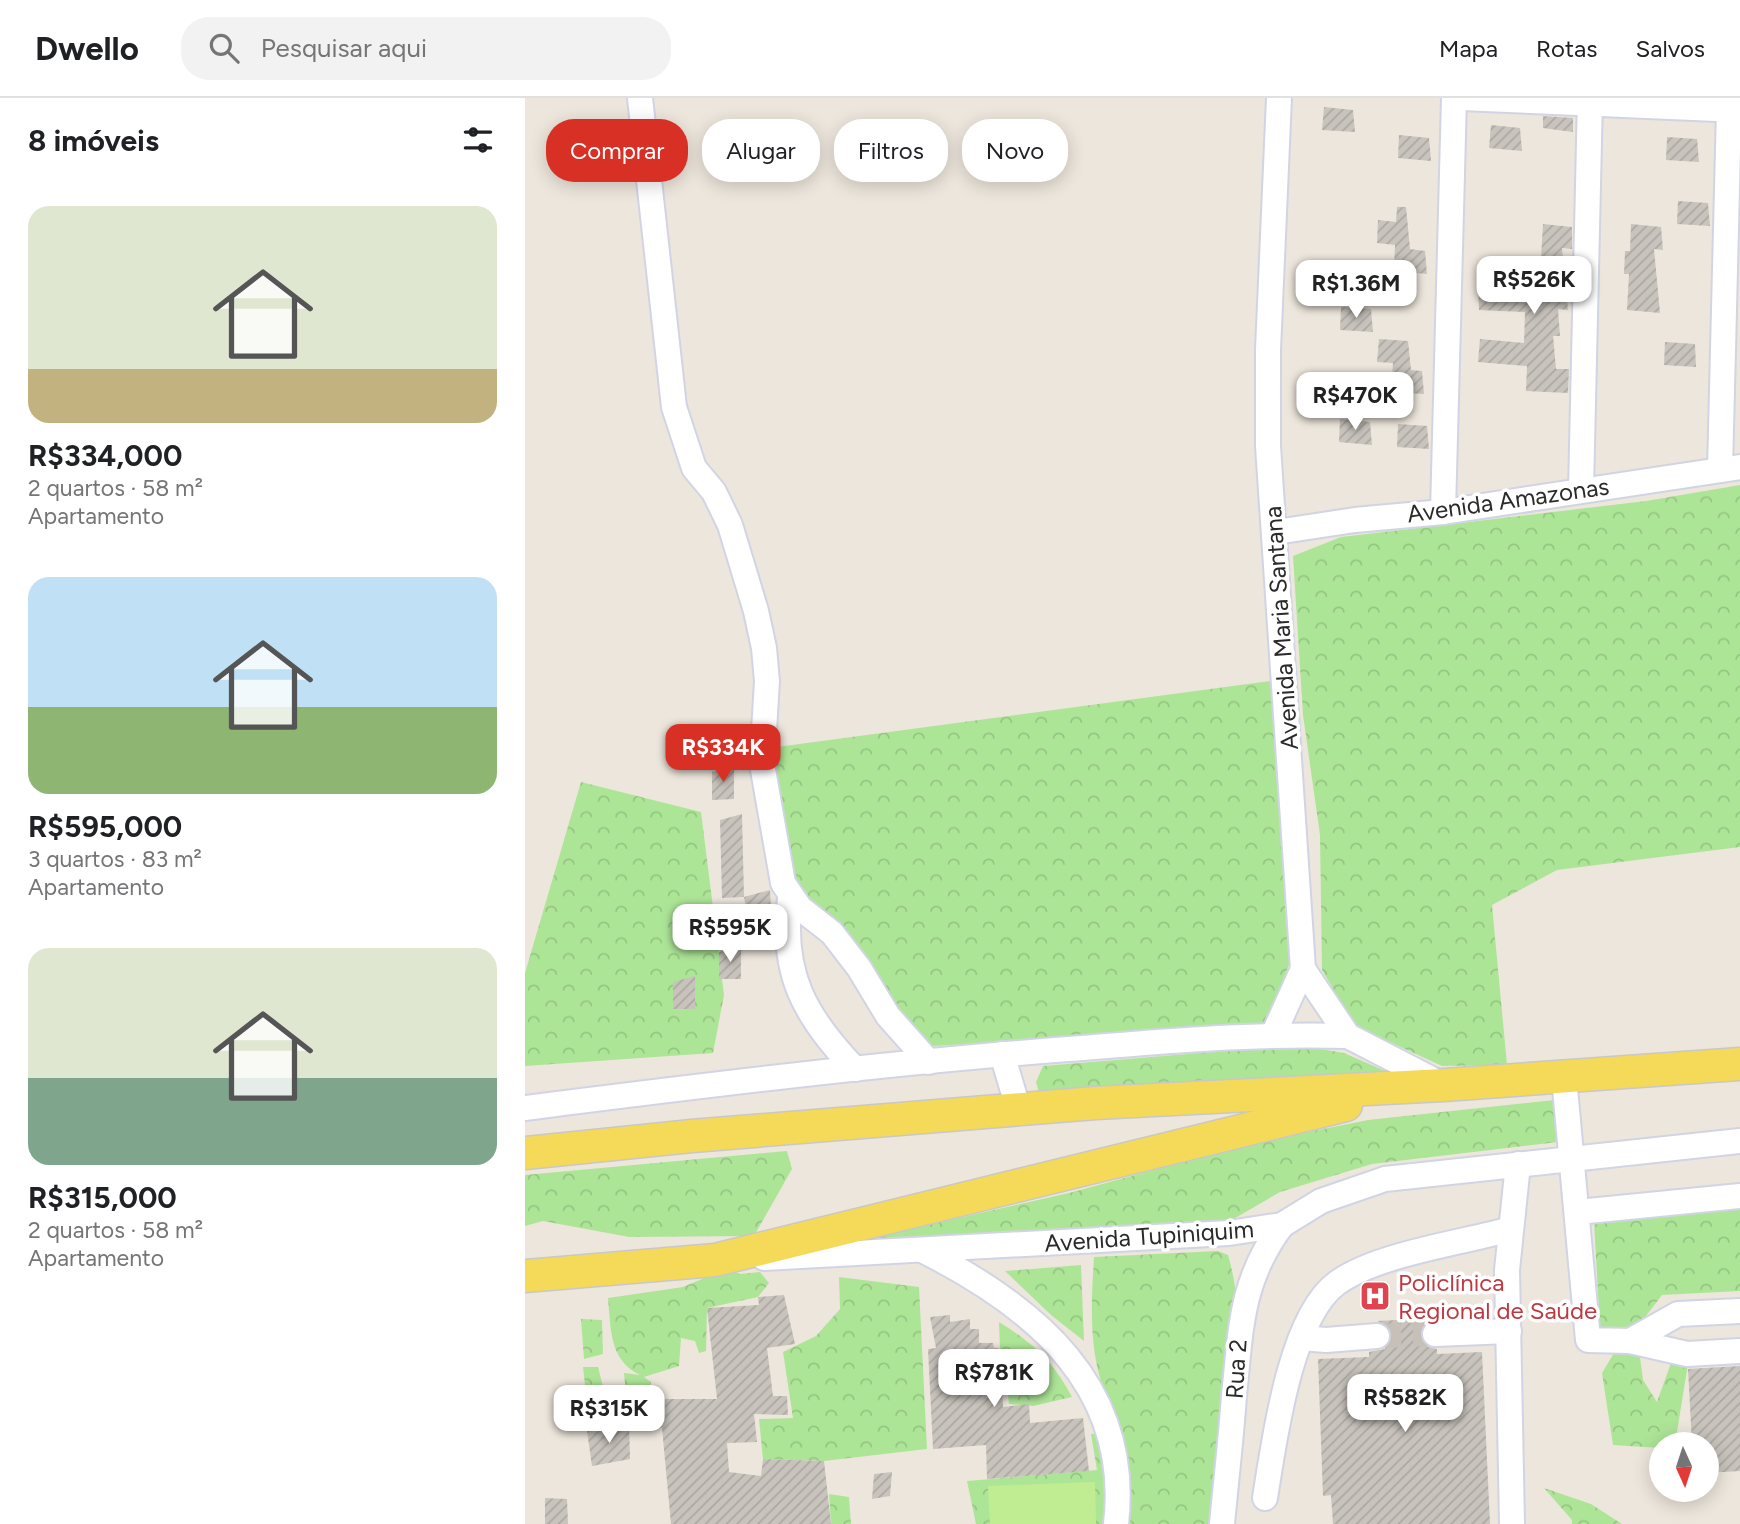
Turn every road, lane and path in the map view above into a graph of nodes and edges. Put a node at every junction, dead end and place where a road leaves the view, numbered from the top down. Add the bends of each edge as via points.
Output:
1 (640, 98) edge
2 (1279, 98) edge
3 (1454, 98) edge
4 (1461, 98) edge
5 (1590, 101) edge
6 (1735, 110) edge
7 (1730, 468) edge
8 (1581, 490) junction
9 (1443, 512) junction
10 (1276, 532) junction
11 (790, 898) junction
12 (1303, 969) junction
13 (1274, 1033) junction
14 (1348, 1036) junction
15 (1002, 1054) junction
16 (929, 1062) junction
17 (1740, 1064) edge
18 (855, 1069) junction
19 (1564, 1077) junction
20 (1433, 1086) junction
21 (525, 1108) edge
22 (1019, 1111) junction
23 (1740, 1141) edge
24 (525, 1153) edge
25 (1572, 1158) junction
26 (1518, 1164) junction
27 (1740, 1196) edge
28 (1578, 1213) junction
29 (1282, 1224) junction
30 (1511, 1229) junction
31 (922, 1251) junction
32 (715, 1260) junction
33 (525, 1276) edge
34 (1740, 1311) edge
35 (1509, 1331) junction
36 (1435, 1334) tunnel mouth
37 (1377, 1336) tunnel mouth
38 (1301, 1338) junction
39 (1630, 1341) junction
40 (1740, 1351) edge
41 (1265, 1498) dead end
42 (1116, 1524) edge
43 (1222, 1524) edge
44 (1512, 1524) edge

1 - 11 street via 674,407 694,468 714,492 730,525 757,611 767,681 762,764 783,883
2 - 10 street, Avenida Maria Santana via 1268,350 1268,446
3 - 9 street
4 - 5 street
5 - 6 street
5 - 8 street
6 - 7 street
7 - 8 street, Avenida Amazonas
8 - 9 street, Avenida Amazonas
9 - 10 street, Avenida Amazonas
10 - 12 street, Avenida Maria Santana
11 - 16 street via 832,933 888,1016
11 - 18 street via 786,923 789,949 804,1007
12 - 13 street
12 - 14 street
13 - 14 street
13 - 15 street
14 - 20 street
15 - 16 street
15 - 22 street
16 - 18 street
17 - 19 main road
18 - 21 street
19 - 20 main road
19 - 25 street
20 - 22 main road
20 - 32 main road
22 - 24 main road
23 - 25 street, Avenida Tupiniquim
25 - 26 street, Avenida Tupiniquim
25 - 28 street
26 - 29 street, Avenida Tupiniquim via 1385,1180 1321,1201
26 - 30 street
27 - 28 street
28 - 39 street via 1588,1340
29 - 31 street, Avenida Tupiniquim via 1229,1233
29 - 43 street, Rua 2 via 1264,1248 1247,1289 1239,1330
30 - 35 street
30 - 38 street via 1355,1273 1323,1295
31 - 32 street, Avenida Tupiniquim
31 - 42 street via 1000,1294 1063,1350 1092,1394 1115,1451
32 - 33 main road
34 - 39 street via 1678,1314
35 - 36 street
35 - 44 street
37 - 38 street
38 - 41 street via 1275,1433
39 - 40 street via 1687,1354

